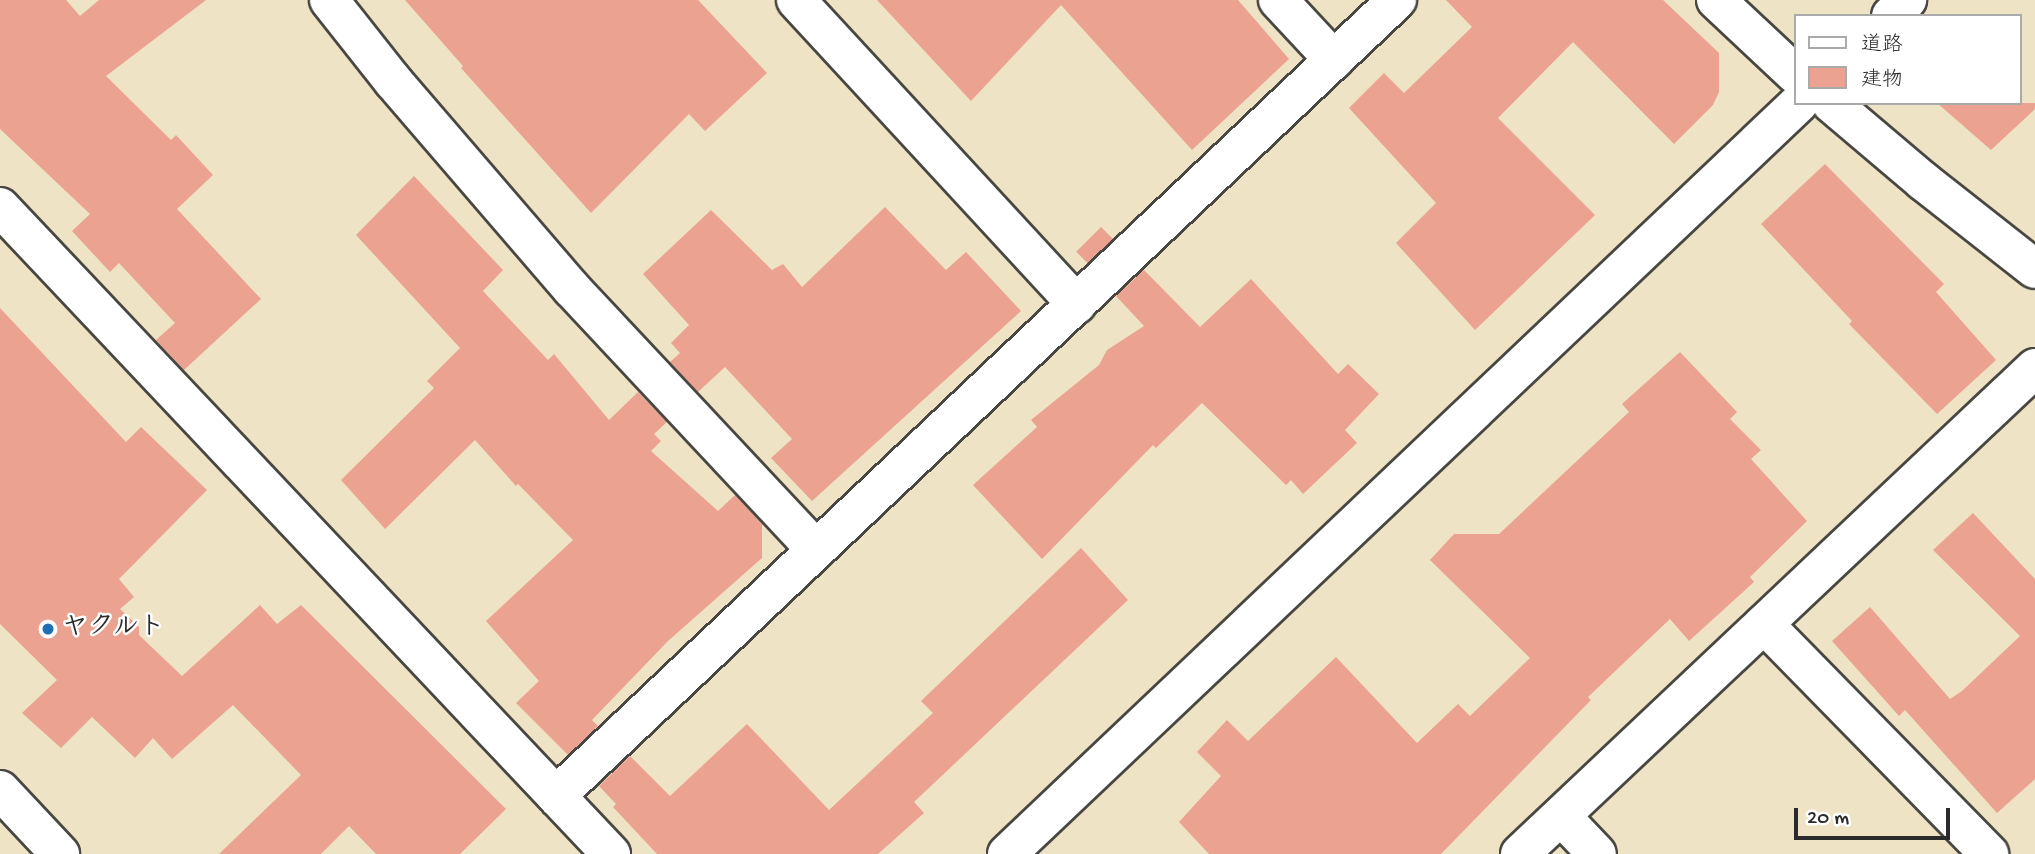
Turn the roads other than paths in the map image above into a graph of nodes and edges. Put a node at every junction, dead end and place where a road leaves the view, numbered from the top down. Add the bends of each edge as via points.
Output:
1 (329, 0) edge
2 (796, 0) edge
3 (1278, 0) edge
4 (1397, 0) edge
5 (1716, 0) edge
6 (1907, 0) edge
7 (1893, 14) edge
8 (1334, 60) junction
9 (1794, 73) edge
10 (1796, 105) edge
11 (1832, 105) edge
12 (0, 207) edge
13 (2035, 269) edge
14 (1077, 304) junction
15 (2035, 368) edge
16 (816, 550) junction
17 (1764, 624) junction
18 (0, 790) edge
19 (556, 796) junction
20 (1561, 816) junction
21 (60, 854) edge
22 (611, 854) edge
23 (1007, 854) edge
24 (1520, 854) edge
25 (1597, 854) edge
26 (1989, 854) edge

1 - 16 street via 572,289
2 - 14 street
3 - 8 street
4 - 8 street
5 - 9 street
6 - 7 street
8 - 14 street
10 - 23 street
11 - 13 street
12 - 19 street
14 - 16 street
15 - 17 street
16 - 19 street
17 - 20 street
17 - 26 street
18 - 21 street
19 - 22 street
20 - 24 street
20 - 25 street

